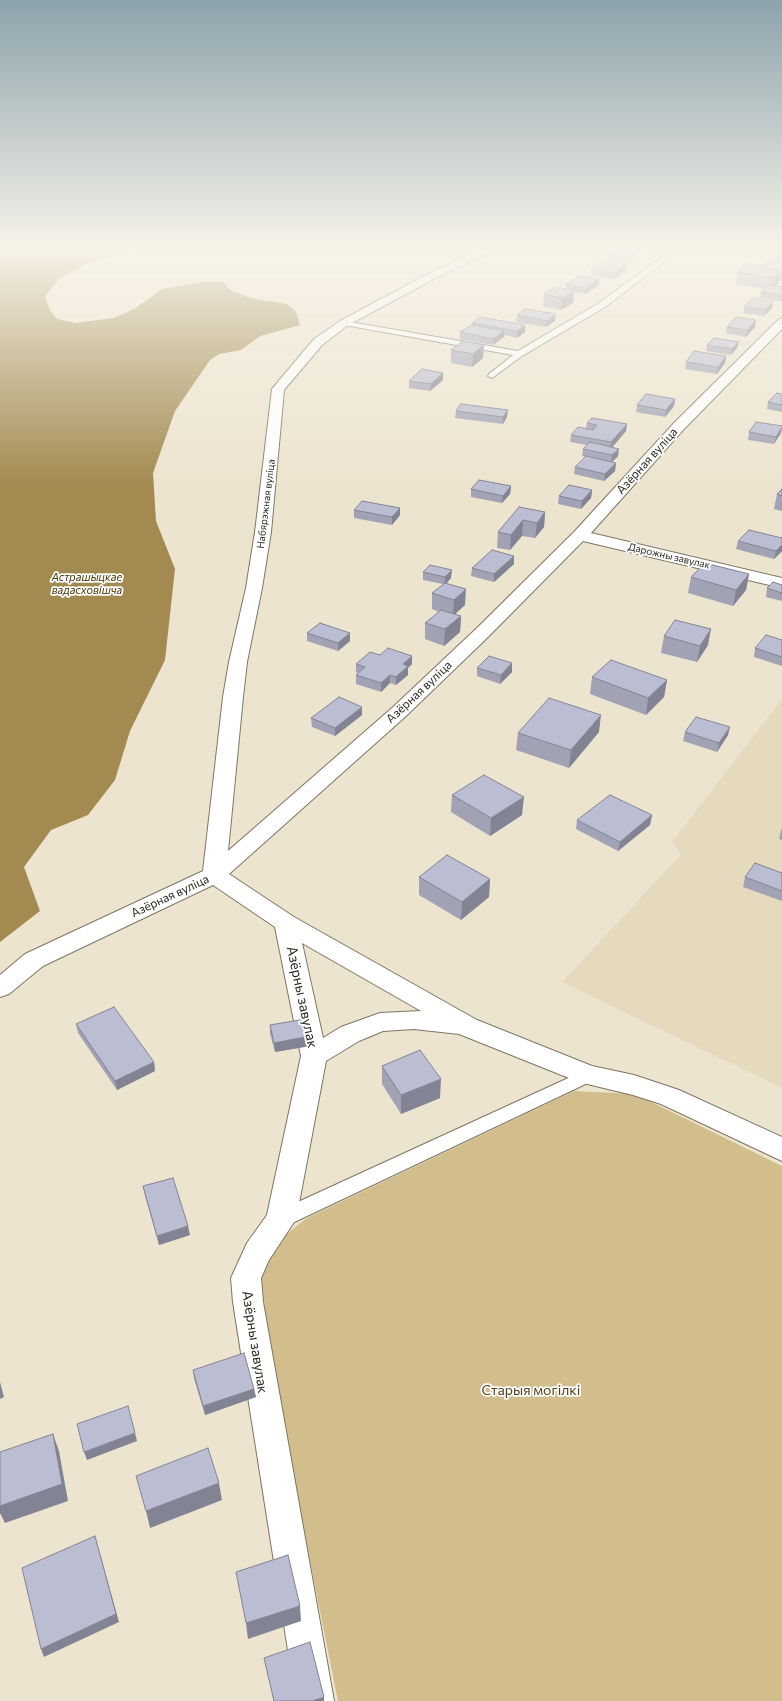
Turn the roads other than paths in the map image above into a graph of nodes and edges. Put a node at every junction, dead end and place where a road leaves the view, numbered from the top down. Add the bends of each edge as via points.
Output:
1 (338, 327) edge
2 (369, 327) edge
3 (564, 327) edge
4 (777, 327) edge
5 (519, 354) junction
6 (492, 376) dead end
7 (580, 535) junction
8 (782, 583) edge
9 (214, 875) junction
10 (286, 923) junction
11 (0, 988) edge
12 (468, 1027) junction
13 (314, 1056) junction
14 (588, 1075) junction
15 (782, 1150) edge
16 (281, 1219) junction
17 (315, 1701) edge

1 - 9 street, Набярэжная вуліца via 318,342 278,389 263,532 233,697
2 - 5 lane
3 - 5 lane
4 - 7 street, Азёрная вуліца via 679,426
5 - 6 lane
7 - 8 street, Дарожны завулак
7 - 9 street, Азёрная вуліца via 399,712
9 - 10 street
9 - 11 street, Азёрная вуліца via 34,960
10 - 12 street
10 - 13 street, Азёрны завулак
12 - 13 street via 414,1020 380,1022 350,1034
12 - 14 street
13 - 16 street, Азёрны завулак
14 - 15 street via 634,1085 670,1097
14 - 16 lane
16 - 17 street, Азёрны завулак via 258,1252 246,1278

